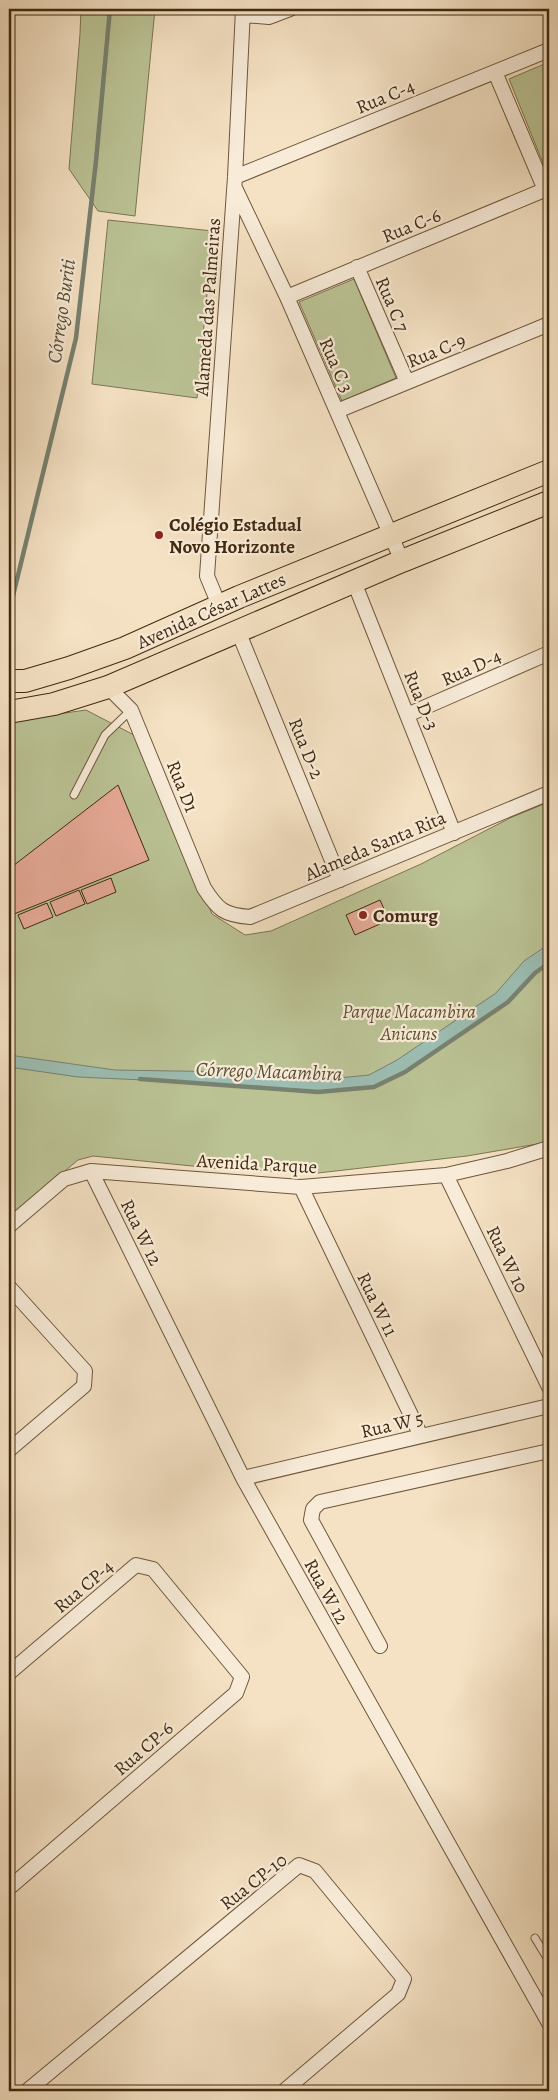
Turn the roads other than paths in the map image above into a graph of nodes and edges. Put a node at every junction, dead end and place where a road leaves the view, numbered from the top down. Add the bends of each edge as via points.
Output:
1 (290, 9) edge
2 (243, 12) edge
3 (549, 50) edge
4 (495, 72) junction
5 (234, 181) junction
6 (547, 189) edge
7 (358, 267) junction
8 (287, 297) junction
9 (549, 324) edge
10 (407, 382) junction
11 (337, 411) junction
12 (549, 471) edge
13 (549, 502) edge
14 (390, 534) junction
15 (402, 561) junction
16 (354, 582) junction
17 (219, 605) junction
18 (238, 631) junction
19 (549, 653) edge
20 (9, 681) edge
21 (108, 687) junction
22 (131, 710) junction
23 (9, 712) edge
24 (407, 716) junction
25 (549, 792) edge
26 (74, 795) dead end
27 (454, 833) junction
28 (340, 880) junction
29 (216, 906) joint
30 (549, 1148) edge
31 (91, 1171) junction
32 (446, 1175) junction
33 (301, 1187) junction
34 (9, 1226) edge
35 (9, 1287) edge
36 (549, 1388) edge
37 (549, 1406) edge
38 (421, 1436) junction
39 (9, 1450) edge
40 (549, 1451) edge
41 (243, 1478) junction
42 (198, 1624) joint
43 (380, 1646) dead end
44 (9, 1672) edge
45 (9, 1888) edge
46 (535, 1938) dead end
47 (549, 1961) edge
48 (548, 2022) edge
49 (26, 2091) edge
50 (284, 2091) edge

1 - 2 street via 269,17
2 - 5 street, Alameda das Palmeiras
3 - 4 street, Rua C-4
4 - 5 street, Rua C-4
4 - 6 street
5 - 8 street, Rua C 3
5 - 17 street, Alameda das Palmeiras via 207,576
6 - 7 street, Rua C-6
7 - 8 street, Rua C-6
7 - 10 street, Rua C 7
8 - 11 street, Rua C 3
9 - 10 street, Rua C-9
10 - 11 street, Rua C-9
11 - 14 street, Rua C 3
12 - 14 main road, Avenida César Lattes
13 - 15 main road, Avenida César Lattes
14 - 15 street, Rua C 3
14 - 17 main road, Avenida César Lattes
15 - 16 main road, Avenida César Lattes
16 - 18 main road, Avenida César Lattes
16 - 24 street, Rua D-3
17 - 20 main road, Avenida César Lattes via 125,648 25,681
18 - 21 main road, Avenida César Lattes
18 - 28 street, Rua D-2
19 - 24 street, Rua D-4
21 - 22 street, Rua D1
21 - 23 main road, Avenida César Lattes via 54,704
22 - 26 lane via 105,735
22 - 29 street, Rua D1 via 204,888
24 - 27 street, Rua D-3
25 - 27 street, Alameda Santa Rita
27 - 28 street, Alameda Santa Rita
28 - 29 street, Alameda Santa Rita via 250,917 231,916
30 - 32 street, Avenida Parque
31 - 33 street, Avenida Parque
31 - 34 street, Avenida Parque via 64,1179
31 - 41 street, Rua W 12
32 - 33 street, Avenida Parque
32 - 36 street, Rua W 10
33 - 38 street, Rua W 11
35 - 39 street via 85,1371 84,1386
37 - 38 street, Rua W 5
38 - 41 street, Rua W 5
40 - 43 street via 320,1502 313,1509 311,1520
41 - 48 street, Rua W 12
42 - 44 street, Rua CP-4 via 153,1569 136,1565
42 - 45 street, Rua CP-6 via 242,1677 236,1693
46 - 47 lane
49 - 50 street, Rua CP-10 via 299,1865 315,1870 404,1979 398,1994

